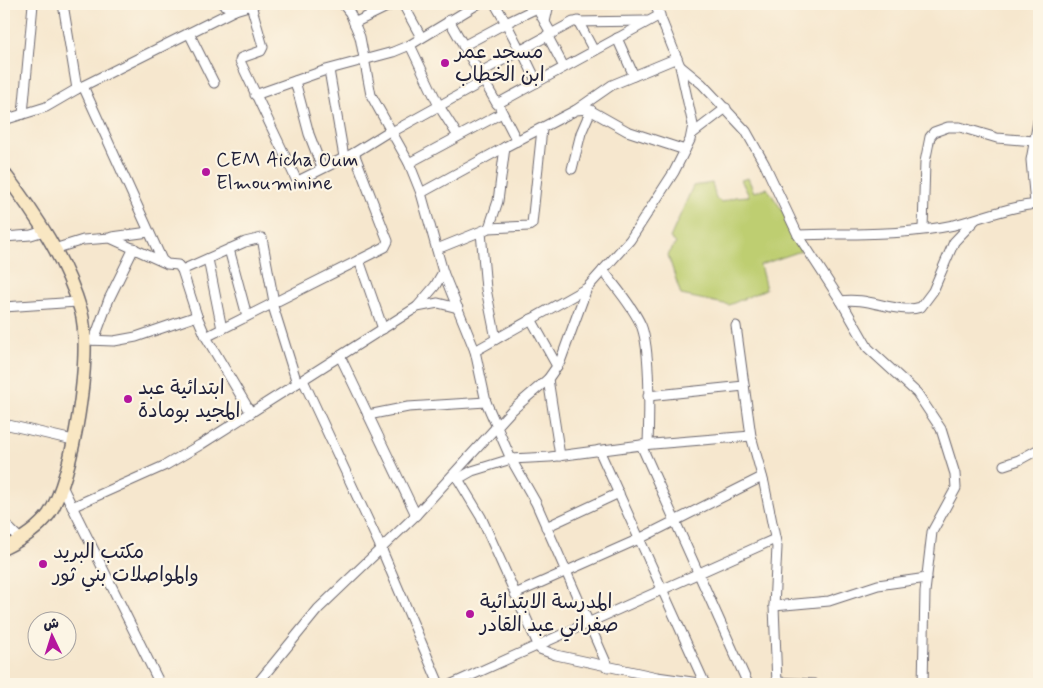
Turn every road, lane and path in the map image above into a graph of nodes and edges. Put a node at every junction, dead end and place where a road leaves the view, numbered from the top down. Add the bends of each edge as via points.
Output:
1 (33, 4) edge
2 (63, 4) edge
3 (222, 4) edge
4 (253, 4) edge
5 (393, 4) edge
6 (403, 4) edge
7 (478, 4) edge
8 (495, 4) edge
9 (550, 4) edge
10 (655, 4) edge
11 (347, 5) edge
12 (235, 10) junction
13 (660, 15) junction
14 (449, 20) junction
15 (578, 21) junction
16 (648, 21) junction
17 (545, 22) junction
18 (354, 23) junction
19 (506, 23) junction
20 (189, 33) junction
21 (549, 34) junction
22 (421, 37) junction
23 (617, 38) junction
24 (410, 45) junction
25 (464, 46) junction
26 (520, 50) junction
27 (594, 51) junction
28 (364, 61) junction
29 (678, 62) junction
30 (564, 67) junction
31 (329, 70) junction
32 (479, 72) junction
33 (634, 76) junction
34 (295, 81) junction
35 (484, 81) junction
36 (537, 82) junction
37 (214, 83) dead end
38 (80, 87) junction
39 (254, 95) junction
40 (497, 104) junction
41 (439, 106) junction
42 (726, 108) junction
43 (576, 110) junction
44 (591, 110) junction
45 (502, 113) junction
46 (23, 114) junction
47 (1039, 116) edge
48 (4, 120) edge
49 (542, 129) junction
50 (391, 131) junction
51 (692, 134) junction
52 (458, 136) junction
53 (518, 141) junction
54 (1034, 141) junction
55 (504, 147) junction
56 (685, 150) junction
57 (354, 153) junction
58 (344, 157) junction
59 (409, 163) junction
60 (322, 168) junction
61 (572, 169) dead end
62 (4, 172) edge
63 (421, 193) junction
64 (1037, 204) edge
65 (976, 218) junction
66 (923, 229) junction
67 (485, 230) junction
68 (44, 231) junction
69 (149, 232) junction
70 (798, 235) junction
71 (4, 237) edge
72 (110, 238) junction
73 (134, 248) junction
74 (229, 248) junction
75 (54, 249) junction
76 (437, 249) junction
77 (208, 259) junction
78 (359, 260) junction
79 (163, 262) junction
80 (182, 270) junction
81 (603, 270) junction
82 (443, 272) junction
83 (587, 288) junction
84 (841, 301) junction
85 (77, 302) junction
86 (273, 303) junction
87 (4, 306) edge
88 (417, 308) junction
89 (458, 308) junction
90 (197, 316) junction
91 (247, 316) junction
92 (531, 319) junction
93 (736, 326) dead end
94 (222, 329) junction
95 (383, 329) junction
96 (206, 337) junction
97 (496, 338) junction
98 (90, 340) junction
99 (475, 351) junction
100 (340, 356) junction
101 (557, 366) junction
102 (548, 378) junction
103 (300, 382) junction
104 (744, 386) junction
105 (648, 396) junction
106 (486, 402) junction
107 (251, 413) junction
108 (368, 415) junction
109 (4, 424) edge
110 (496, 428) junction
111 (751, 436) junction
112 (73, 440) junction
113 (645, 444) junction
114 (1039, 449) edge
115 (599, 450) junction
116 (560, 456) junction
117 (511, 459) junction
118 (1004, 465) dead end
119 (455, 476) junction
120 (762, 477) junction
121 (63, 488) junction
122 (618, 493) junction
123 (72, 507) junction
124 (416, 515) junction
125 (675, 521) junction
126 (4, 523) edge
127 (546, 526) junction
128 (775, 539) junction
129 (21, 540) junction
130 (639, 540) junction
131 (4, 548) edge
132 (381, 548) junction
133 (567, 571) junction
134 (699, 573) junction
135 (927, 578) junction
136 (662, 590) junction
137 (515, 594) junction
138 (774, 606) junction
139 (589, 622) junction
140 (537, 646) junction
141 (608, 667) junction
142 (777, 683) edge
143 (160, 684) edge
144 (257, 684) edge
145 (439, 684) edge
146 (452, 684) edge
147 (705, 684) edge
148 (748, 684) edge
149 (814, 684) edge
150 (923, 684) edge

1 - 46 street
2 - 38 street
3 - 12 street
4 - 12 street
4 - 39 street via 263,47 240,61
5 - 18 street
6 - 22 street
7 - 14 street
8 - 19 street
9 - 17 street
10 - 13 street
11 - 18 street
12 - 20 street
13 - 16 street
13 - 29 street
14 - 22 street
14 - 25 street
15 - 16 street
15 - 21 street
15 - 27 street
16 - 23 street
17 - 19 street via 535,9
17 - 21 street
18 - 28 street
19 - 25 street
19 - 26 street
20 - 37 street
20 - 38 street
21 - 26 street
21 - 30 street
22 - 24 street
23 - 27 street
23 - 33 street
24 - 28 street
24 - 41 street
25 - 32 street
26 - 32 street
26 - 36 street
27 - 30 street
28 - 31 street
28 - 50 street via 371,95
29 - 33 street
29 - 42 street
29 - 51 street
30 - 36 street
31 - 34 street
31 - 58 street
32 - 35 street
33 - 43 street via 601,91
34 - 39 street
34 - 60 street
35 - 40 street
35 - 41 street
36 - 40 street
38 - 46 street via 46,107
38 - 69 street
39 - 60 street via 296,179
40 - 45 street
41 - 50 street
41 - 52 street
42 - 51 street
42 - 70 street via 754,143
43 - 44 street
43 - 49 street
44 - 56 street via 627,131
44 - 61 street
45 - 52 street
45 - 53 street
46 - 48 street
47 - 54 street
49 - 53 street
49 - 67 street via 532,224
50 - 57 street
50 - 59 street
51 - 56 street
52 - 59 street
53 - 55 street
54 - 64 street via 1031,173
54 - 66 street via 997,138 960,127 934,132 925,162
55 - 63 street
55 - 67 street via 498,201
56 - 81 street via 630,240
57 - 58 street
57 - 78 street via 388,241 385,247
58 - 60 street
59 - 63 street
62 - 68 street
63 - 76 street
64 - 65 street
65 - 66 street
65 - 84 street via 954,242 934,291 921,306 906,308 860,299
66 - 70 street via 855,235
67 - 76 street
67 - 97 street via 486,289
68 - 71 street
68 - 75 street
69 - 72 street
69 - 79 street
70 - 84 street
72 - 73 street
72 - 75 street via 83,240
73 - 79 street
73 - 98 street
74 - 77 street
74 - 86 street via 263,239
74 - 91 street
75 - 85 street
76 - 82 street
77 - 80 street
77 - 94 street
78 - 86 street
78 - 95 street
79 - 80 street via 175,264
80 - 90 street
81 - 83 street
81 - 105 street via 643,330
82 - 88 street
82 - 89 street
83 - 92 street
83 - 101 street
84 - 135 street via 868,348 917,393 929,409 950,454 956,488 933,528
85 - 87 street
85 - 98 street
86 - 91 street
86 - 103 street
88 - 89 street via 438,303
88 - 95 street
89 - 99 street
90 - 96 street
90 - 98 street via 136,337 114,341
91 - 94 street
92 - 97 street
92 - 101 street
93 - 104 street
94 - 96 street
95 - 100 street
96 - 107 street
97 - 99 street
98 - 112 street
99 - 106 street
100 - 103 street
100 - 108 street
101 - 102 street
102 - 110 street
102 - 116 street
103 - 107 street
103 - 132 street
104 - 105 street
104 - 111 street
105 - 113 street
106 - 108 street via 408,407
106 - 110 street
107 - 123 street via 177,459
108 - 124 street
109 - 112 street
110 - 117 street
110 - 119 street
111 - 113 street
111 - 120 street
112 - 121 street
113 - 115 street
113 - 125 street
114 - 118 street
115 - 116 street
115 - 122 street
116 - 117 street
117 - 119 street
117 - 127 street
119 - 124 street
119 - 137 street via 465,487 481,517
120 - 125 street
120 - 128 street
121 - 123 street
121 - 129 street via 48,515
122 - 127 street
122 - 130 street
123 - 143 street
124 - 132 street
125 - 130 street
125 - 134 street
126 - 129 street
127 - 133 street
128 - 134 street
128 - 138 street
129 - 131 street
130 - 133 street
130 - 136 street
132 - 144 street via 318,609
132 - 145 street
133 - 137 street
133 - 139 street
134 - 136 street
134 - 148 street
135 - 138 street via 878,585 830,601
135 - 150 street
136 - 139 street
136 - 147 street
137 - 140 street
138 - 142 street
139 - 140 street
139 - 141 street
140 - 141 street via 546,652
140 - 146 street
141 - 147 street
142 - 149 street

